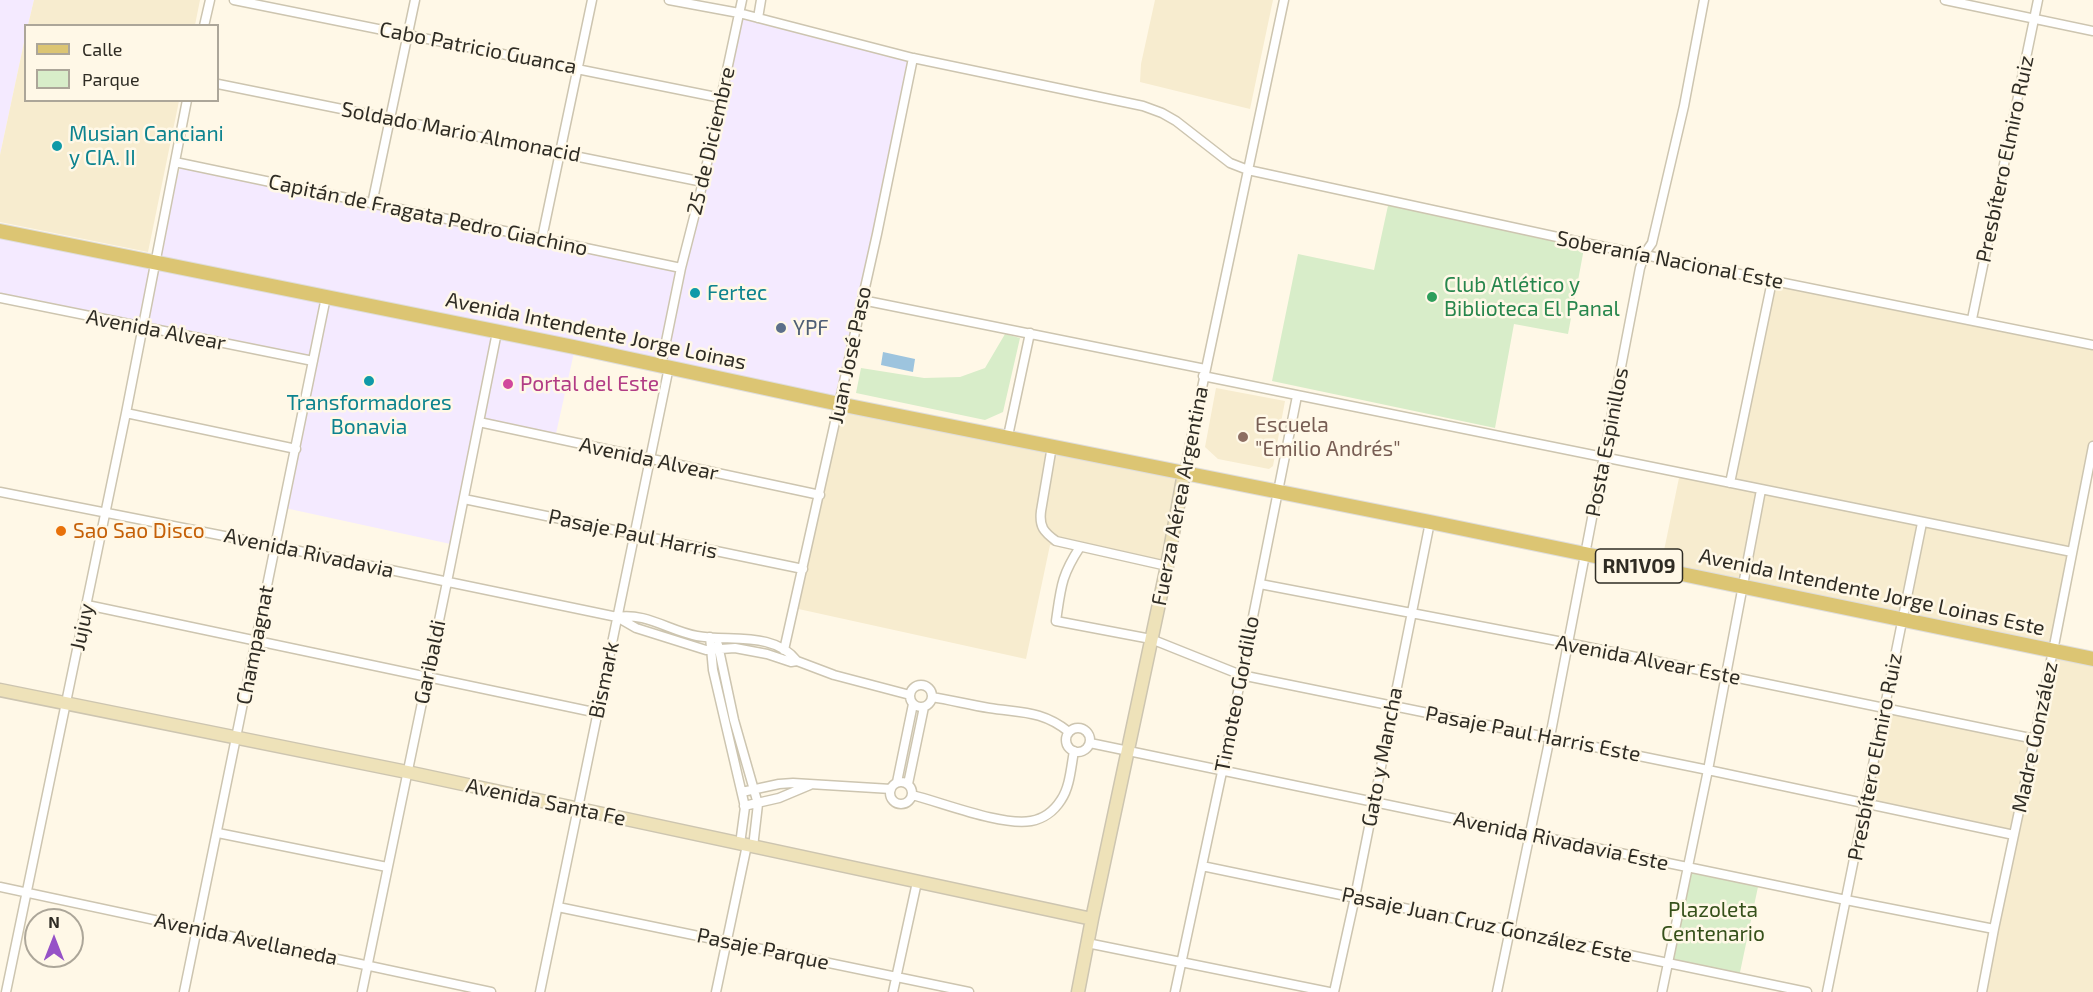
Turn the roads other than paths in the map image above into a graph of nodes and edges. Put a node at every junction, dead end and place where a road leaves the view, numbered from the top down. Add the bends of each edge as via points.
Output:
1 (210, 0) edge
2 (234, 0) edge
3 (415, 0) edge
4 (592, 0) edge
5 (669, 0) edge
6 (742, 0) edge
7 (761, 0) edge
8 (1284, 0) edge
9 (1704, 0) edge
10 (1945, 0) edge
11 (2038, 0) edge
12 (739, 13) junction
13 (758, 18) junction
14 (2034, 18) junction
15 (204, 24) edge
16 (2093, 31) edge
17 (408, 34) junction
18 (913, 58) junction
19 (576, 68) junction
20 (219, 84) edge
21 (721, 98) junction
22 (187, 102) edge
23 (391, 118) junction
24 (559, 152) junction
25 (175, 162) junction
26 (1248, 170) junction
27 (703, 182) junction
28 (372, 204) junction
29 (0, 231) edge
30 (542, 238) junction
31 (1645, 254) junction
32 (156, 262) junction
33 (681, 268) junction
34 (1772, 281) junction
35 (326, 297) junction
36 (0, 298) edge
37 (862, 300) junction
38 (1972, 319) junction
39 (143, 328) junction
40 (497, 332) junction
41 (1030, 333) junction
42 (2093, 345) edge
43 (313, 361) junction
44 (665, 367) junction
45 (1204, 372) junction
46 (1297, 396) junction
47 (839, 404) junction
48 (126, 413) junction
49 (479, 422) junction
50 (1008, 436) junction
51 (1052, 446) junction
52 (2093, 446) edge
53 (296, 449) junction
54 (1604, 459) junction
55 (650, 460) junction
56 (1184, 473) junction
57 (1730, 483) junction
58 (1761, 490) junction
59 (1278, 491) junction
60 (0, 492) edge
61 (820, 495) junction
62 (464, 499) junction
63 (106, 512) junction
64 (1430, 522) junction
65 (1922, 523) junction
66 (634, 535) junction
67 (275, 546) junction
68 (1080, 547) junction
69 (2072, 552) junction
70 (1585, 555) junction
71 (1167, 566) junction
72 (803, 569) junction
73 (447, 582) junction
74 (1260, 584) junction
75 (1743, 588) junction
76 (87, 605) junction
77 (1411, 614) junction
78 (617, 617) junction
79 (1903, 619) junction
80 (713, 637) junction
81 (1151, 639) junction
82 (256, 640) junction
83 (1568, 643) junction
84 (715, 650) junction
85 (784, 650) junction
86 (2054, 651) junction
87 (2093, 660) edge
88 (797, 661) junction
89 (1241, 675) junction
90 (1726, 675) junction
91 (428, 676) junction
92 (0, 690) edge
93 (932, 697) junction
94 (912, 700) junction
95 (67, 703) junction
96 (1392, 706) junction
97 (924, 707) junction
98 (1886, 707) junction
99 (598, 713) junction
100 (1070, 732) junction
101 (238, 737) junction
102 (1550, 737) junction
103 (2035, 739) junction
104 (1090, 743) junction
105 (1074, 751) junction
106 (1128, 752) junction
107 (1708, 770) junction
108 (407, 772) junction
109 (1222, 772) junction
110 (908, 783) junction
111 (811, 785) junction
112 (894, 785) junction
113 (754, 789) junction
114 (742, 792) junction
115 (912, 795) junction
116 (1373, 802) junction
117 (758, 804) junction
118 (1866, 804) junction
119 (744, 806) junction
120 (578, 809) junction
121 (218, 833) junction
122 (1528, 835) junction
123 (2014, 836) junction
124 (747, 845) junction
125 (1202, 866) junction
126 (387, 867) junction
127 (1688, 867) junction
128 (917, 882) junction
129 (0, 887) edge
130 (27, 893) junction
131 (1355, 897) junction
132 (1846, 900) junction
133 (558, 907) junction
134 (1092, 919) junction
135 (198, 929) junction
136 (1994, 929) junction
137 (1510, 930) junction
138 (726, 942) junction
139 (1087, 943) junction
140 (1181, 961) junction
141 (1668, 963) junction
142 (367, 966) junction
143 (896, 976) junction
144 (6, 992) edge
145 (184, 992) edge
146 (362, 992) edge
147 (491, 992) edge
148 (540, 992) edge
149 (716, 992) edge
150 (893, 992) edge
151 (969, 992) edge
152 (1078, 992) edge
153 (1175, 992) edge
154 (1329, 992) edge
155 (1334, 992) edge
156 (1497, 992) edge
157 (1662, 992) edge
158 (1808, 992) edge
159 (1827, 992) edge
160 (1982, 992) edge

1 - 15 street
2 - 17 street, Cabo Patricio Guanca
3 - 17 street
4 - 19 street
5 - 12 street, Soberanía Nacional Este
6 - 12 street, 25 de Diciembre
7 - 13 street
8 - 26 street, Fuerza Aérea Argentina
9 - 31 street, Posta Espinillos via 1684,106 1652,243
10 - 14 street
11 - 14 street, Presbítero Elmiro Ruiz
12 - 13 street, Soberanía Nacional Este
12 - 21 street, 25 de Diciembre
13 - 18 street, Soberanía Nacional Este
14 - 16 street
14 - 38 street, Presbítero Elmiro Ruiz
17 - 19 street, Cabo Patricio Guanca
17 - 23 street
18 - 26 street, Soberanía Nacional Este via 1162,112 1230,163
18 - 37 street, Juan José Paso
19 - 21 street, Cabo Patricio Guanca
19 - 24 street
20 - 23 street, Soldado Mario Almonacid
21 - 27 street, 25 de Diciembre
22 - 25 street, Jujuy
23 - 24 street, Soldado Mario Almonacid
23 - 28 street
24 - 27 street, Soldado Mario Almonacid
24 - 30 street
25 - 28 street, Capitán de Fragata Pedro Giachino
25 - 32 street, Jujuy
26 - 31 street, Soberanía Nacional Este
26 - 45 street, Fuerza Aérea Argentina
27 - 33 street, 25 de Diciembre
28 - 30 street, Capitán de Fragata Pedro Giachino
29 - 32 main road, Avenida Intendente Jorge Loinas / RN1V09
30 - 33 street, Capitán de Fragata Pedro Giachino
31 - 34 street, Soberanía Nacional Este
31 - 54 street, Posta Espinillos
32 - 35 main road, Avenida Intendente Jorge Loinas / RN1V09
32 - 39 street, Jujuy
33 - 44 street, 25 de Diciembre
34 - 38 street, Soberanía Nacional Este
34 - 57 street
35 - 40 main road, Avenida Intendente Jorge Loinas / RN1V09
35 - 43 street, Champagnat
36 - 39 street, Avenida Alvear
37 - 41 street
37 - 47 street, Juan José Paso
38 - 42 street, Soberanía Nacional Este
39 - 43 street, Avenida Alvear
39 - 48 street, Jujuy
40 - 44 main road, Avenida Intendente Jorge Loinas / RN1V09
40 - 49 street, Garibaldi
41 - 45 street
41 - 50 street
43 - 53 street, Champagnat
44 - 47 main road, Avenida Intendente Jorge Loinas / RN1V09
44 - 55 street, Bismark
45 - 46 street
45 - 56 street, Fuerza Aérea Argentina
46 - 54 street
46 - 59 street, Timoteo Gordillo
47 - 50 main road, Avenida Intendente Jorge Loinas / RN1V09
47 - 61 street, Juan José Paso
48 - 53 street
48 - 63 street, Jujuy
49 - 55 street, Avenida Alvear
49 - 62 street, Garibaldi
50 - 51 main road, Avenida Intendente Jorge Loinas / RN1V09
51 - 56 main road, Avenida Intendente Jorge Loinas / RN1V09
51 - 68 street via 1040,521 1043,530 1056,541
52 - 69 street, Madre González
53 - 67 street, Champagnat
54 - 57 street
54 - 70 street, Posta Espinillos
55 - 61 street, Avenida Alvear
55 - 66 street, Bismark
56 - 59 main road, Avenida Intendente Jorge Loinas Este / RN1V09
56 - 71 street, Fuerza Aérea Argentina
57 - 58 street
58 - 65 street
58 - 75 street
59 - 64 main road, Avenida Intendente Jorge Loinas Este / RN1V09
59 - 74 street, Timoteo Gordillo
60 - 63 street, Avenida Rivadavia
61 - 72 street, Juan José Paso
62 - 66 street, Pasaje Paul Harris
62 - 73 street, Garibaldi
63 - 67 street, Avenida Rivadavia
63 - 76 street, Jujuy
64 - 70 main road, Avenida Intendente Jorge Loinas Este / RN1V09
64 - 77 street, Gato y Mancha
65 - 69 street
65 - 79 street, Presbítero Elmiro Ruiz
66 - 72 street, Pasaje Paul Harris
66 - 78 street, Bismark
67 - 73 street, Avenida Rivadavia
67 - 82 street, Champagnat
68 - 71 street
68 - 81 street, Pasaje Paul Harris Este via 1061,582 1056,621
69 - 86 street, Madre González
70 - 75 main road, Avenida Intendente Jorge Loinas Este / RN1V09
70 - 83 street, Posta Espinillos
71 - 81 street, Fuerza Aérea Argentina
72 - 85 street, Juan José Paso
73 - 78 street, Avenida Rivadavia
73 - 91 street, Garibaldi
74 - 77 street, Avenida Alvear Este
74 - 89 street, Timoteo Gordillo
75 - 79 main road, Avenida Intendente Jorge Loinas Este / RN1V09
75 - 90 street
76 - 82 street
76 - 95 street, Jujuy
77 - 83 street, Avenida Alvear Este
77 - 96 street, Gato y Mancha
78 - 80 street, Avenida Rivadavia via 629,615
78 - 84 street, Avenida Rivadavia via 636,628
78 - 99 street, Bismark
79 - 86 main road, Avenida Intendente Jorge Loinas Este / RN1V09
79 - 98 street, Presbítero Elmiro Ruiz
80 - 84 street
80 - 85 street, Avenida Rivadavia via 755,639
81 - 89 street, Pasaje Paul Harris Este
81 - 106 street, Fuerza Aérea Argentina
82 - 91 street
82 - 101 street, Champagnat
83 - 90 street, Avenida Alvear Este
83 - 102 street, Posta Espinillos
84 - 88 street, Avenida Rivadavia via 735,648
84 - 113 street
84 - 114 street via 713,670
85 - 88 street, Avenida Rivadavia
86 - 87 main road, Avenida Intendente Jorge Loinas Este / RN1V09
86 - 103 street, Madre González
88 - 94 street, Avenida Rivadavia
89 - 96 street, Pasaje Paul Harris Este
89 - 109 street, Timoteo Gordillo
90 - 98 street, Avenida Alvear Este
90 - 107 street
91 - 99 street
91 - 108 street, Garibaldi
92 - 95 street, Avenida Santa Fe
93 - 94 street, Avenida Rivadavia via 924,686 913,688
93 - 97 street
93 - 100 street, Avenida Rivadavia via 1041,715
94 - 97 street, Avenida Rivadavia
94 - 112 street
95 - 101 street, Avenida Santa Fe
95 - 130 street, Jujuy
96 - 102 street, Pasaje Paul Harris Este
96 - 116 street, Gato y Mancha
97 - 110 street
98 - 103 street, Avenida Alvear Este
98 - 118 street, Presbítero Elmiro Ruiz
99 - 120 street, Bismark
100 - 104 street, Avenida Rivadavia via 1084,729 1090,735
100 - 105 street via 1067,742
101 - 108 street, Avenida Santa Fe
101 - 121 street, Champagnat
102 - 107 street, Pasaje Paul Harris Este
102 - 122 street, Posta Espinillos
103 - 123 street, Madre González
104 - 105 street via 1085,750
104 - 106 street, Avenida Rivadavia
105 - 115 street via 1062,800 1032,821 1011,821
106 - 109 street, Avenida Rivadavia Este
106 - 134 street, Fuerza Aérea Argentina
107 - 118 street, Pasaje Paul Harris Este
107 - 127 street
108 - 120 street, Avenida Santa Fe
108 - 126 street, Garibaldi
109 - 116 street, Avenida Rivadavia Este
109 - 125 street, Timoteo Gordillo
110 - 112 street
110 - 115 street
111 - 112 street
111 - 113 street via 779,784
111 - 117 street
112 - 115 street via 890,796 898,803 908,801
113 - 114 street
113 - 117 street
114 - 119 street
116 - 122 street, Avenida Rivadavia Este
116 - 131 street, Gato y Mancha
117 - 119 street
117 - 124 street
118 - 123 street, Pasaje Paul Harris Este
118 - 132 street, Presbítero Elmiro Ruiz
119 - 124 street
120 - 124 street, Avenida Santa Fe
120 - 133 street, Bismark
121 - 126 street
121 - 135 street, Champagnat
122 - 127 street, Avenida Rivadavia Este
122 - 137 street, Posta Espinillos
123 - 136 street, Madre González
124 - 128 street, Avenida Santa Fe
124 - 138 street
125 - 131 street, Pasaje Juan Cruz González Este
125 - 140 street, Timoteo Gordillo
126 - 142 street, Garibaldi
127 - 132 street, Avenida Rivadavia Este
127 - 141 street
128 - 134 street, Avenida Santa Fe
128 - 143 street
129 - 130 street, Avenida Avellaneda
130 - 135 street, Avenida Avellaneda
130 - 144 street, Jujuy
131 - 137 street, Pasaje Juan Cruz González Este
131 - 155 street, Gato y Mancha
132 - 136 street, Avenida Rivadavia Este
132 - 159 street, Presbítero Elmiro Ruiz
133 - 138 street, Pasaje Parque
133 - 148 street, Bismark
134 - 139 street, Fuerza Aérea Argentina
135 - 142 street, Avenida Avellaneda
135 - 145 street, Champagnat
136 - 160 street, Madre González
137 - 141 street, Pasaje Juan Cruz González Este
137 - 156 street, Posta Espinillos
138 - 143 street, Pasaje Parque
138 - 149 street
139 - 140 street
139 - 152 street, Fuerza Aérea Argentina
140 - 153 street, Timoteo Gordillo
140 - 154 street
141 - 157 street
141 - 158 street, Pasaje Juan Cruz González Este
142 - 146 street, Garibaldi
142 - 147 street, Avenida Avellaneda
143 - 150 street
143 - 151 street, Pasaje Parque

